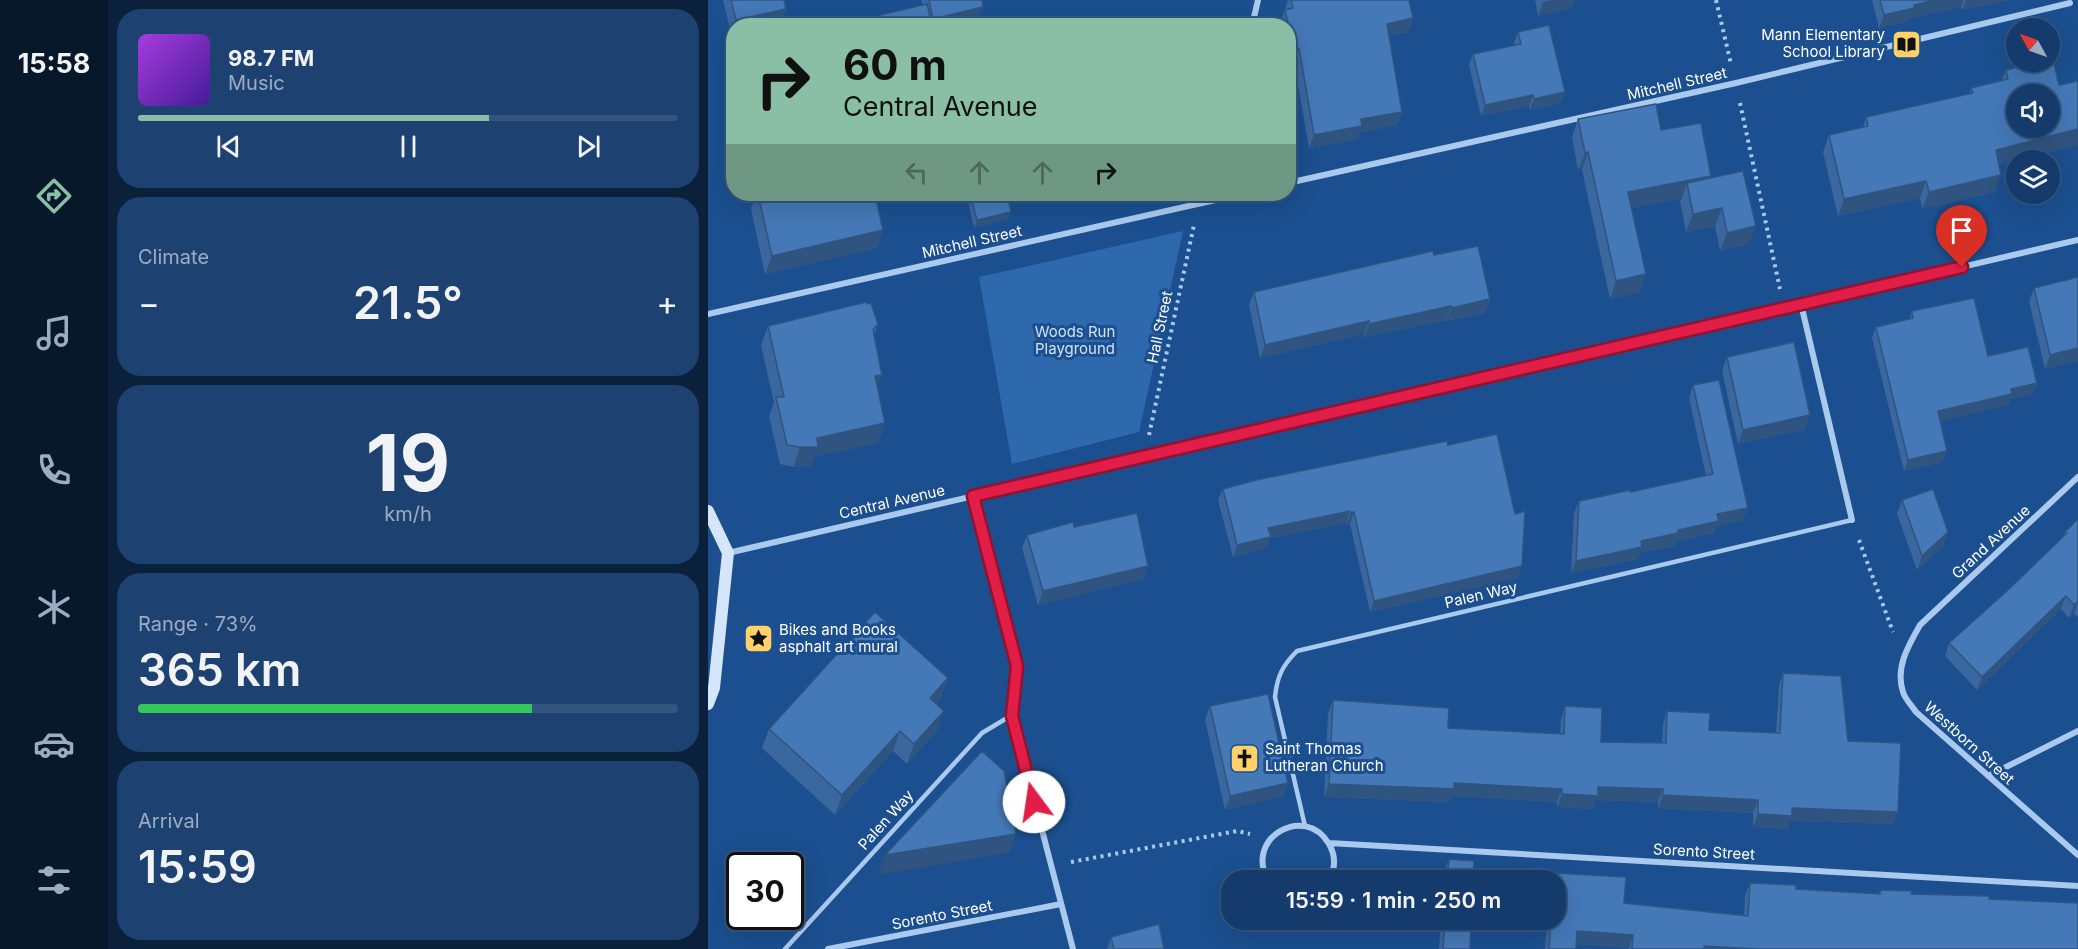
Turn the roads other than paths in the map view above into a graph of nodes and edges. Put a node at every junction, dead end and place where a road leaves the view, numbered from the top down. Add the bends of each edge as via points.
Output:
1 (1258, 0) edge
2 (2070, 3) dead end
3 (1254, 18) edge
4 (1296, 181) edge
5 (1203, 201) edge
6 (2078, 240) edge
7 (1801, 304) junction
8 (708, 314) edge
9 (2078, 477) edge
10 (973, 496) junction
11 (708, 511) edge
12 (1852, 520) joint
13 (728, 553) junction
14 (1920, 625) joint
15 (708, 704) edge
16 (1012, 716) junction
17 (2078, 731) edge
18 (1988, 776) junction
19 (1305, 826) junction
20 (1329, 843) junction
21 (2078, 855) edge
22 (1263, 870) edge
23 (1332, 870) edge
24 (2078, 886) edge
25 (1061, 904) junction
26 (785, 949) edge
27 (828, 949) edge
28 (1073, 949) edge

1 - 3 street
2 - 4 street, Mitchell Street via 1736,83
5 - 8 street, Mitchell Street
6 - 7 street, Central Avenue
7 - 10 street, Central Avenue
7 - 12 street
9 - 14 street, Grand Avenue
10 - 13 street, Central Avenue
10 - 16 street via 1017,666
11 - 13 street
12 - 19 lane, Palen Way via 1298,651 1277,678 1275,697
13 - 15 street via 714,688
14 - 18 street, Westborn Street via 1906,648 1900,672 1903,693 1916,712
16 - 25 street
16 - 26 lane, Palen Way via 982,733
17 - 18 street
18 - 21 street, Westborn Street
19 - 20 street
19 - 22 street via 1293,826 1271,838 1264,849
20 - 23 street via 1335,862
20 - 24 street, Sorento Street
25 - 27 street, Sorento Street
25 - 28 street

